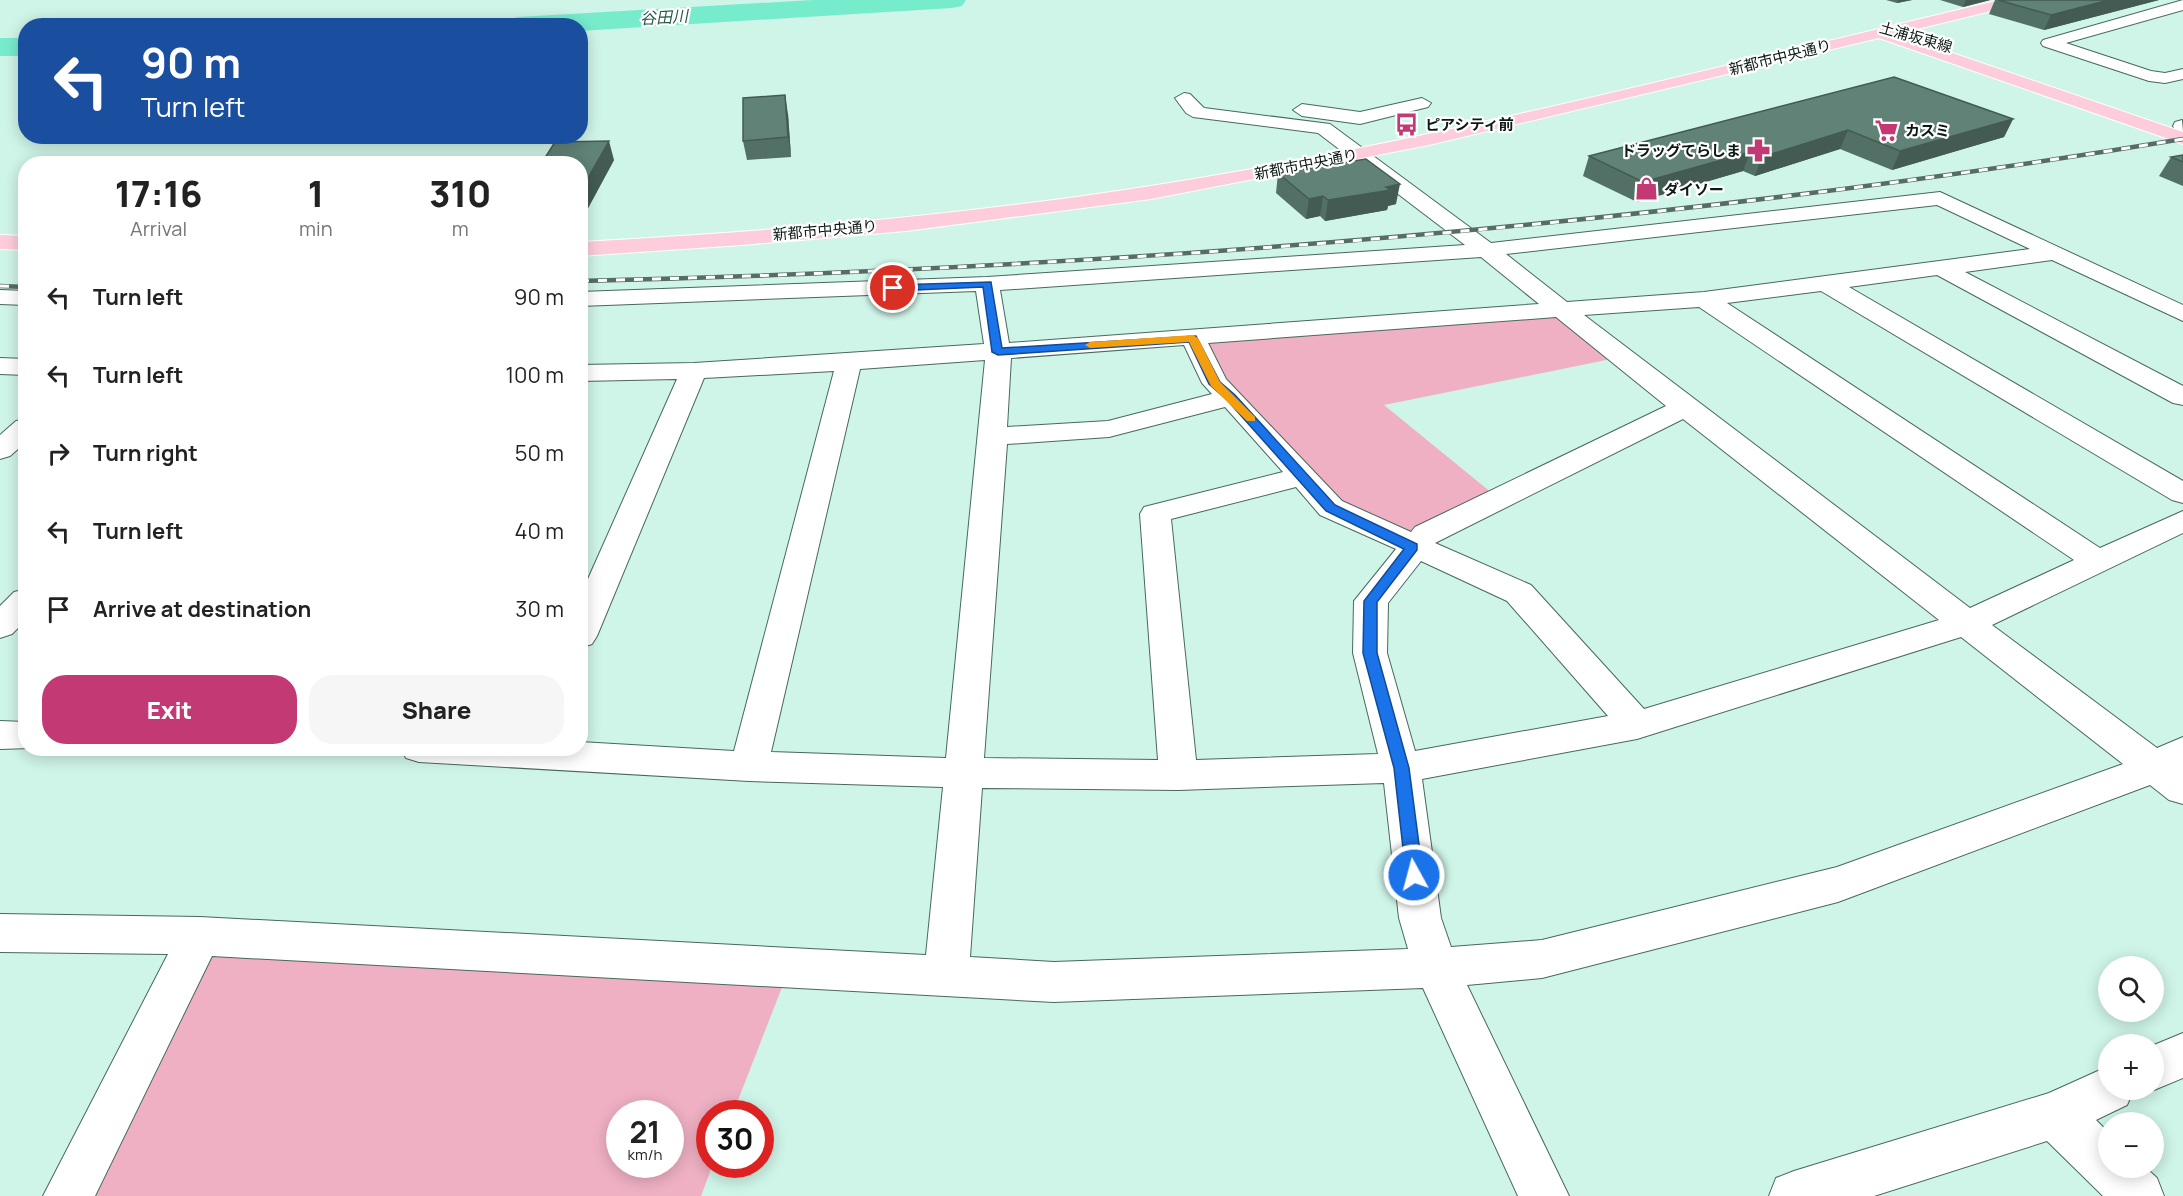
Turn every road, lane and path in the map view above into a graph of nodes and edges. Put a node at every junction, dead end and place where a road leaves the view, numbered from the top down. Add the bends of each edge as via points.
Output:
1 (1968, 0) edge
2 (2019, 0) edge
3 (2122, 5) dead end
4 (2183, 5) edge
5 (2150, 14) junction
6 (2183, 23) edge
7 (1880, 29) junction
8 (2183, 74) edge
9 (1422, 104) dead end
10 (2183, 129) edge
11 (1352, 149) junction
12 (588, 235) edge
13 (0, 242) edge
14 (18, 243) edge
15 (588, 248) edge
16 (1486, 250) junction
17 (2055, 253) junction
18 (0, 256) edge
19 (18, 256) edge
20 (1943, 269) junction
21 (987, 284) junction
22 (1827, 284) junction
23 (0, 297) edge
24 (18, 298) edge
25 (1704, 299) junction
26 (588, 303) edge
27 (1561, 309) junction
28 (2183, 315) edge
29 (1193, 338) junction
30 (998, 352) junction
31 (849, 362) junction
32 (0, 366) edge
33 (18, 367) edge
34 (694, 371) junction
35 (588, 373) edge
36 (1231, 397) junction
37 (2183, 397) edge
38 (1685, 407) junction
39 (18, 434) edge
40 (993, 436) junction
41 (0, 450) edge
42 (1303, 476) junction
43 (2183, 494) edge
44 (2183, 521) edge
45 (1412, 547) junction
46 (2097, 561) junction
47 (18, 608) edge
48 (588, 617) edge
49 (1967, 623) junction
50 (0, 627) edge
51 (1637, 726) junction
52 (0, 735) edge
53 (18, 736) edge
54 (588, 754) edge
55 (749, 766) junction
56 (1401, 768) junction
57 (2173, 769) edge
58 (962, 773) junction
59 (1178, 775) junction
60 (0, 933) edge
61 (200, 936) junction
62 (1436, 968) junction
63 (946, 976) junction
64 (2183, 1055) edge
65 (2164, 1064) edge
66 (2098, 1095) edge
67 (2055, 1115) junction
68 (1808, 1194) edge
69 (68, 1196) edge
70 (1544, 1196) edge
71 (2139, 1196) edge

1 - 7 main road, 新都市中央通り
2 - 7 main road, 新都市中央通り
3 - 5 street
4 - 5 street
5 - 6 street
5 - 8 street via 2049,43 2149,76
7 - 10 main road, 土浦坂東線
7 - 11 main road, 新都市中央通り via 1582,105
9 - 11 street via 1360,118 1184,98 1200,113 1323,128
11 - 12 main road, 新都市中央通り via 968,202 746,225
11 - 15 main road, 新都市中央通り via 1157,191 986,214
11 - 16 street
13 - 14 main road
16 - 17 street via 1940,198
16 - 21 street
16 - 27 street
17 - 20 street
17 - 28 street
18 - 19 main road
20 - 22 street
20 - 37 street
21 - 26 street
21 - 30 street
22 - 25 street
22 - 43 street
23 - 24 street
25 - 27 street
25 - 46 street
27 - 29 street
27 - 38 street
29 - 30 street
29 - 36 street via 1215,384
30 - 31 street
30 - 40 street
31 - 34 street
31 - 55 street
32 - 33 street
34 - 35 street
34 - 48 street
36 - 40 street via 1109,429
36 - 42 street
38 - 45 street via 1426,534
38 - 49 street
39 - 41 street
40 - 58 street
42 - 45 street via 1331,508
42 - 59 street via 1155,514
44 - 46 street
45 - 51 street via 1519,593
45 - 56 street via 1371,601 1370,653
46 - 49 street
47 - 50 street
49 - 51 street
49 - 57 street
51 - 56 street
52 - 53 street
54 - 55 street
55 - 58 street
56 - 59 street
56 - 62 street via 1420,918
57 - 62 street via 1838,884 1542,959
58 - 59 street
58 - 63 street
60 - 61 street
61 - 63 street
61 - 69 street
62 - 63 street via 1054,982
62 - 70 street
64 - 65 street
66 - 67 street
67 - 68 street
67 - 71 street

